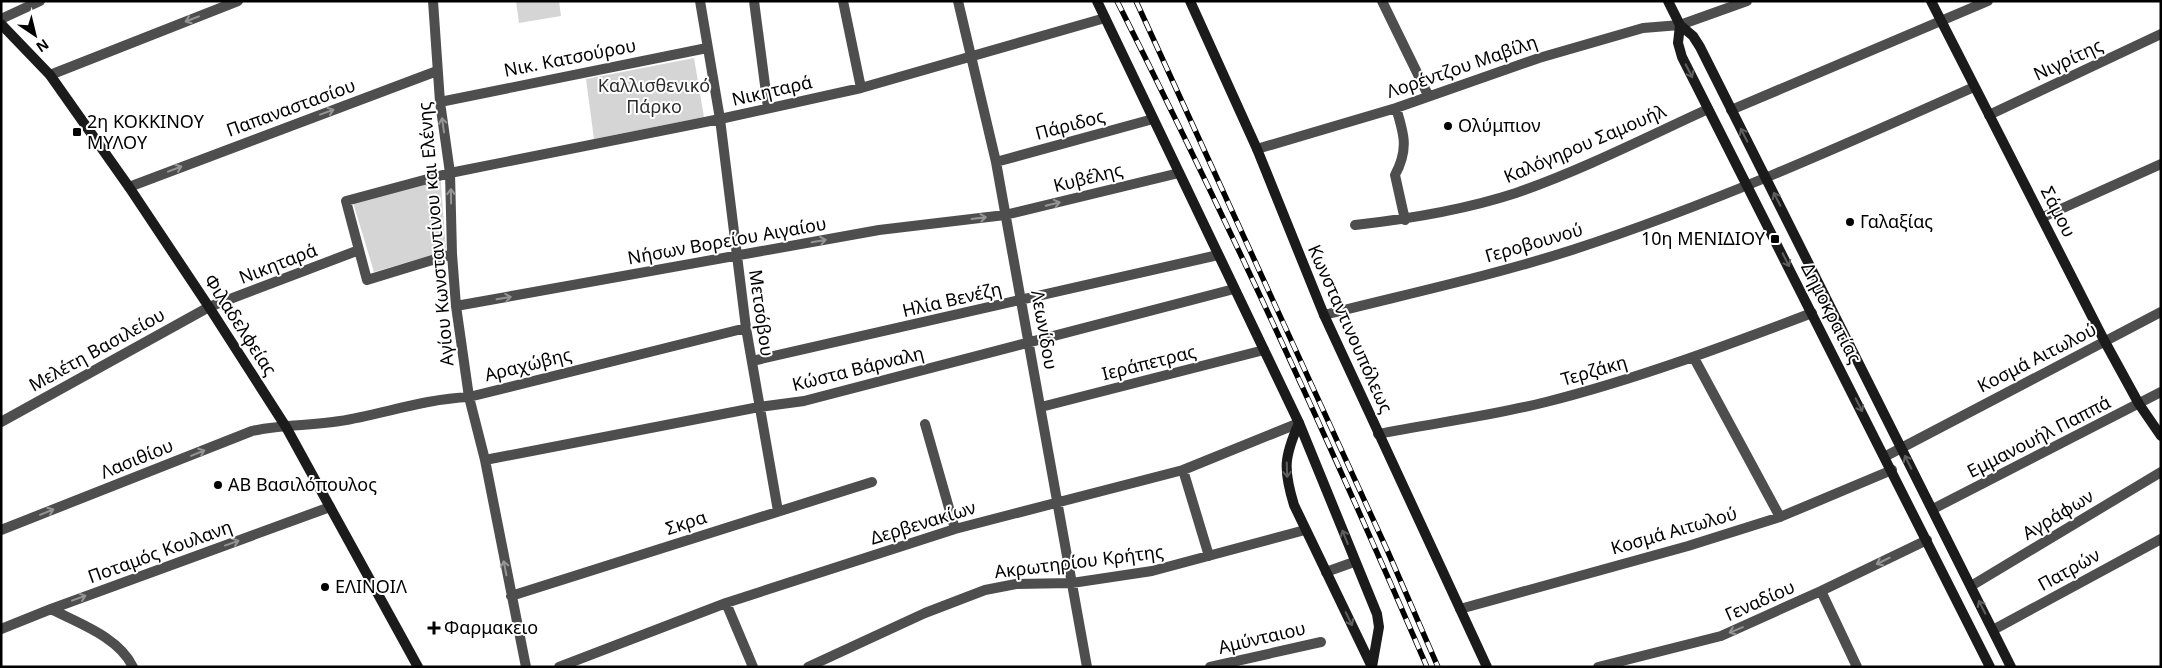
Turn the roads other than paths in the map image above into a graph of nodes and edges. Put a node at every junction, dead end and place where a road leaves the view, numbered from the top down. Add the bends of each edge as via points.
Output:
1 (40, 1) edge
2 (238, 1) edge
3 (433, 1) edge
4 (700, 1) edge
5 (754, 1) edge
6 (843, 1) edge
7 (958, 1) edge
8 (1097, 1) edge
9 (1190, 1) edge
10 (1382, 1) edge
11 (1668, 1) edge
12 (1746, 1) edge
13 (1931, 1) edge
14 (1988, 1) edge
15 (1105, 18) junction
16 (1, 19) edge
17 (1941, 20) junction
18 (1, 24) edge
19 (1680, 25) junction
20 (2161, 34) edge
21 (707, 48) junction
22 (972, 57) junction
23 (437, 71) junction
24 (50, 75) junction
25 (1974, 87) junction
26 (861, 88) junction
27 (1428, 95) junction
28 (440, 102) junction
29 (768, 108) junction
30 (1396, 108) junction
31 (1708, 109) junction
32 (1731, 110) junction
33 (1989, 115) junction
34 (720, 119) junction
35 (1153, 120) junction
36 (1257, 149) junction
37 (996, 162) junction
38 (2161, 164) edge
39 (450, 173) junction
40 (1179, 173) junction
41 (1766, 178) junction
42 (1748, 185) junction
43 (129, 186) junction
44 (1006, 215) junction
45 (2043, 217) junction
46 (1405, 220) junction
47 (1355, 225) dead end
48 (359, 250) junction
49 (452, 254) junction
50 (1218, 255) junction
51 (736, 256) junction
52 (1234, 289) junction
53 (1023, 301) junction
54 (456, 306) junction
55 (209, 307) junction
56 (1812, 312) junction
57 (2161, 312) edge
58 (1324, 315) junction
59 (746, 328) junction
60 (1029, 342) junction
61 (2105, 342) junction
62 (1264, 350) junction
63 (1694, 358) junction
64 (752, 361) junction
65 (2161, 392) edge
66 (469, 397) junction
67 (2139, 404) junction
68 (759, 407) junction
69 (1041, 407) junction
70 (1, 422) edge
71 (1299, 423) junction
72 (925, 424) dead end
73 (286, 426) junction
74 (1378, 434) junction
75 (2161, 436) edge
76 (1900, 446) junction
77 (1886, 456) junction
78 (485, 460) junction
79 (1182, 470) junction
80 (1892, 470) junction
81 (2161, 472) edge
82 (872, 482) dead end
83 (1059, 503) junction
84 (330, 507) junction
85 (1933, 509) junction
86 (778, 511) junction
87 (1780, 517) junction
88 (955, 529) junction
89 (1, 530) edge
90 (1305, 530) junction
91 (2161, 539) edge
92 (1927, 540) junction
93 (1209, 556) junction
94 (1354, 562) junction
95 (1326, 572) junction
96 (1072, 583) junction
97 (1971, 586) junction
98 (1821, 591) junction
99 (511, 596) junction
100 (726, 603) junction
101 (51, 609) junction
102 (1460, 609) junction
103 (1, 629) edge
104 (1993, 630) junction
105 (1322, 642) dead end
106 (416, 666) edge
107 (133, 667) edge
108 (526, 667) edge
109 (559, 667) edge
110 (753, 667) edge
111 (808, 667) edge
112 (1087, 667) edge
113 (1210, 667) edge
114 (1372, 667) edge
115 (1487, 667) edge
116 (1598, 667) edge
117 (1857, 667) edge
118 (1990, 667) edge
119 (2011, 667) edge

1 - 16 street
2 -> 24 street
3 - 23 street, Αγίου Κωνσταντίνου και Ελένης
4 - 21 street, Μετσόβου
5 - 29 street
6 - 26 street
7 - 22 street, Λεωνίδου
8 - 15 main road
9 - 36 main road, Κωνσταντινουπόλεως
10 - 27 street
11 - 19 main road, Δημοκρατίας
12 - 19 street, Λορέντζου Μαβίλη
13 - 17 main road, Σάμου
14 - 17 street
15 - 22 street, Νικηταρά
15 - 35 main road
17 - 25 main road, Σάμου
17 - 32 street
18 - 24 main road, Φιλαδελφείας
19 - 27 street, Λορέντζου Μαβίλη via 1643,28
19 -> 31 main road, Δημοκρατίας via 1678,43 1682,56
19 - 32 main road, Δημοκρατίας via 1700,47
20 - 33 street, Νιγρίτης
21 - 28 street, Νικ. Κατσούρου
21 - 34 street, Μετσόβου
22 - 26 street, Νικηταρά
22 - 37 street, Λεωνίδου
23 - 28 street, Αγίου Κωνσταντίνου και Ελένης
43 -> 23 street, Παπαναστασίου
24 - 43 main road, Φιλαδελφείας
25 - 33 main road, Σάμου
25 - 41 street
26 - 29 street, Νικηταρά
27 - 30 street, Λορέντζου Μαβίλη
39 -> 28 street, Αγίου Κωνσταντίνου και Ελένης
29 - 34 street, Νικηταρά
30 - 36 street, Λορέντζου Μαβίλη
30 - 46 street via 1405,136 1395,175
31 - 42 main road, Δημοκρατίας
31 - 46 street, Καλόγηρου Σαμουήλ via 1538,185
41 -> 32 main road, Δημοκρατίας
33 - 45 main road, Σάμου
34 - 39 street, Νικηταρά
34 - 51 street, Μετσόβου
35 - 37 street, Πάριδος
35 - 40 main road
36 - 58 main road, Κωνσταντινουπόλεως
37 - 44 street, Λεωνίδου
38 - 45 street
39 - 48 street, Νικηταρά via 346,201
49 -> 39 street, Αγίου Κωνσταντίνου και Ελένης
44 -> 40 street, Κυβέλης
40 - 50 main road
41 - 42 street
76 -> 41 main road, Δημοκρατίας
42 -> 56 main road, Δημοκρατίας
42 - 58 street, Γεροβουνού via 1609,238 1535,261
43 - 55 main road, Φιλαδελφείας
51 -> 44 street, Νήσων Βορείου Αιγαίου via 879,230
44 - 53 street, Λεωνίδου
45 - 61 main road, Σάμου
46 - 47 street, Καλόγηρου Σαμουήλ
48 - 49 street, Νικηταρά via 367,280
48 - 55 street, Νικηταρά
49 - 54 street, Αγίου Κωνσταντίνου και Ελένης
50 - 52 main road
50 - 53 street, Ηλία Βενέζη
54 -> 51 street, Νήσων Βορείου Αιγαίου
51 - 59 street, Μετσόβου
52 - 60 street, Κώστα Βάρναλη
52 - 62 main road
53 - 60 street, Λεωνίδου
53 - 64 street, Ηλία Βενέζη
54 - 66 street, Αγίου Κωνσταντίνου και Ελένης
55 - 70 street, Μελέτη Βασιλείου
55 - 73 main road, Φιλαδελφείας
56 - 63 street, Τερζάκη
56 -> 77 main road, Δημοκρατίας
57 - 61 street, Κοσμά Αιτωλού
58 - 74 main road, Κωνσταντινουπόλεως
59 - 64 street, Μετσόβου
59 - 66 street, Αραχώβης
60 - 68 street, Κώστα Βάρναλη via 804,401
60 - 69 street, Λεωνίδου
61 - 67 main road, Σάμου
61 - 76 street, Κοσμά Αιτωλού
62 - 69 street, Ιεράπετρας
62 - 71 main road
63 - 74 street, Τερζάκη via 1545,402
63 - 87 street
64 - 68 street, Μετσόβου
65 - 67 street, Εμμανουήλ Παππά
66 - 73 street, Αραχώβης via 442,398 342,420
66 - 78 street, Αγίου Κωνσταντίνου και Ελένης
67 - 75 main road, Σάμου
67 - 85 street, Εμμανουήλ Παππά
68 - 78 street, Κώστα Βάρναλη
68 - 86 street, Μετσόβου
69 - 83 street, Λεωνίδου
71 - 79 street, Δερβενακίων
71 -> 90 main road via 1287,451 1286,468 1292,498
94 -> 71 main road
72 - 88 street
73 - 84 main road, Φιλαδελφείας
89 -> 73 street, Λασιθίου via 252,430
74 - 102 main road, Κωνσταντινουπόλεως
76 - 77 street
85 -> 76 main road, Δημοκρατίας
77 - 80 main road, Δημοκρατίας
99 -> 78 street, Αγίου Κωνσταντίνου και Ελένης
79 - 83 street, Δερβενακίων
79 - 93 street
80 - 87 street, Κοσμά Αιτωλού
80 - 92 main road, Δημοκρατίας
81 - 97 street, Αγράφων
82 - 86 street, Σκρα
83 - 88 street, Δερβενακίων
83 - 96 street, Λεωνίδου
101 -> 84 street, Ποταμός Κουλανη
84 - 106 main road, Φιλαδελφείας
85 - 97 main road, Δημοκρατίας
86 - 99 street, Σκρα
87 - 102 street, Κοσμά Αιτωλού
88 - 100 street, Δερβενακίων
90 - 93 street, Ακρωτηρίου Κρήτης
90 - 95 main road
91 - 104 street, Πατρών
92 -> 98 street, Γεναδίου
92 - 118 main road, Δημοκρατίας
93 - 96 street, Ακρωτηρίου Κρήτης via 1152,571
94 - 95 street
94 - 114 main road via 1377,614 1379,627
95 -> 114 main road
96 - 111 street, Ακρωτηρίου Κρήτης via 1016,584 986,590 925,613
96 - 112 street, Λεωνίδου
104 -> 97 main road, Δημοκρατίας
98 -> 116 street, Γεναδίου via 1721,636
98 - 117 street
99 - 108 street, Αγίου Κωνσταντίνου και Ελένης
100 - 109 street, Δερβενακίων
100 - 110 street
101 - 103 street, Ποταμός Κουλανη
101 - 107 street via 105,638
102 - 115 main road, Κωνσταντινουπόλεως
104 - 119 main road, Δημοκρατίας
105 - 113 street, Αμύνταιου

